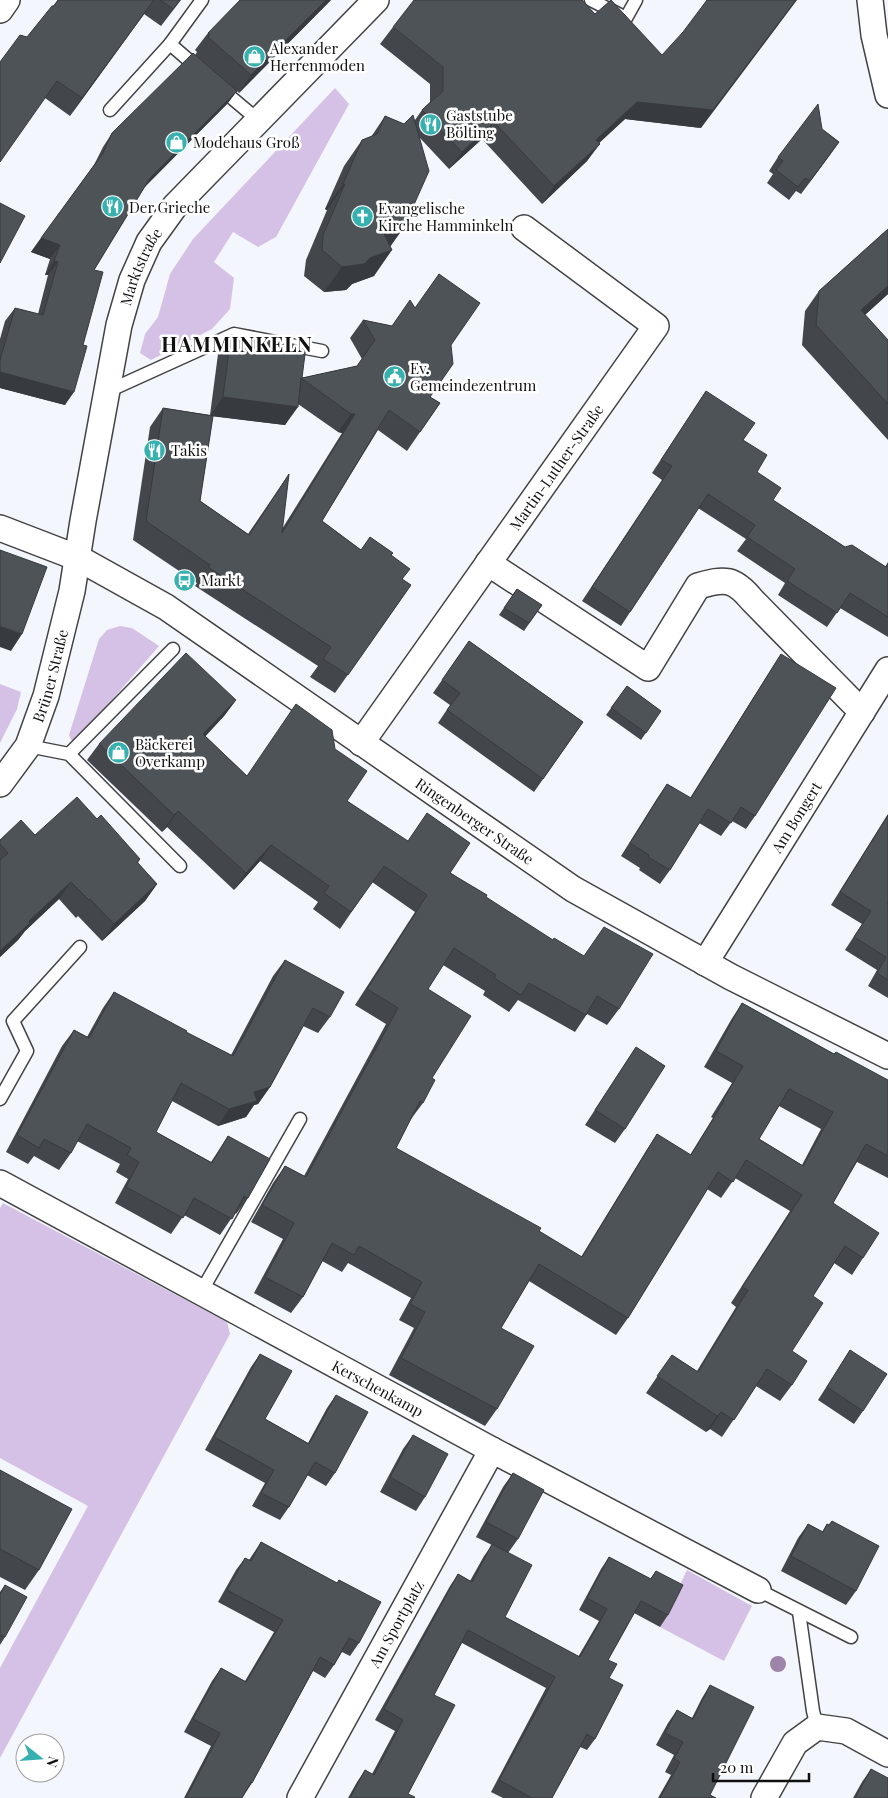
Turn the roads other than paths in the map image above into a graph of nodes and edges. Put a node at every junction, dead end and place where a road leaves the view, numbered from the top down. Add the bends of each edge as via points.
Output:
1 (8, 0) edge
2 (202, 0) edge
3 (376, 0) edge
4 (591, 0) edge
5 (636, 0) edge
6 (870, 0) edge
7 (0, 10) edge
8 (170, 44) junction
9 (888, 95) edge
10 (110, 110) dead end
11 (258, 120) junction
12 (524, 228) dead end
13 (322, 351) dead end
14 (106, 392) junction
15 (0, 528) edge
16 (78, 558) junction
17 (488, 563) junction
18 (173, 649) dead end
19 (888, 670) edge
20 (862, 712) junction
21 (361, 743) junction
22 (28, 746) junction
23 (69, 754) junction
24 (0, 784) edge
25 (180, 866) dead end
26 (80, 947) dead end
27 (705, 963) junction
28 (888, 1056) edge
29 (0, 1099) edge
30 (300, 1119) dead end
31 (0, 1183) edge
32 (201, 1292) junction
33 (492, 1450) junction
34 (758, 1590) joint
35 (800, 1612) junction
36 (851, 1637) dead end
37 (817, 1727) junction
38 (888, 1754) edge
39 (300, 1798) edge
40 (764, 1798) edge

1 - 7 street
2 - 8 lane
3 - 11 street, Marktstraße
4 - 5 lane via 626,18
6 - 9 street via 874,35
8 - 10 lane
8 - 11 lane
11 - 14 street, Marktstraße via 175,206 149,242 132,280 119,324
12 - 17 street, Martin-Luther-Straße via 656,326
13 - 14 lane via 234,334
14 - 16 street, Marktstraße
15 - 16 street, Ringenberger Straße
16 - 21 street, Ringenberger Straße via 166,607
16 - 22 street, Brüner Straße via 46,696
17 - 20 street via 648,668 698,586 728,581 742,588
17 - 21 street, Martin-Luther-Straße
18 - 23 lane
19 - 20 street, Am Bongert
20 - 27 street, Am Bongert
21 - 27 street, Ringenberger Straße via 573,889
22 - 23 lane
22 - 24 street, Brüner Straße
23 - 25 lane
26 - 29 lane via 12,1021 27,1051
27 - 28 street, Ringenberger Straße
30 - 32 lane
31 - 32 street, Kerschenkamp
32 - 33 street, Kerschenkamp
33 - 34 street, Kerschenkamp
33 - 39 street, Am Sportplatz
34 - 35 lane
35 - 36 lane
35 - 37 lane via 812,1711
37 - 38 street via 846,1731
37 - 40 street via 795,1743

